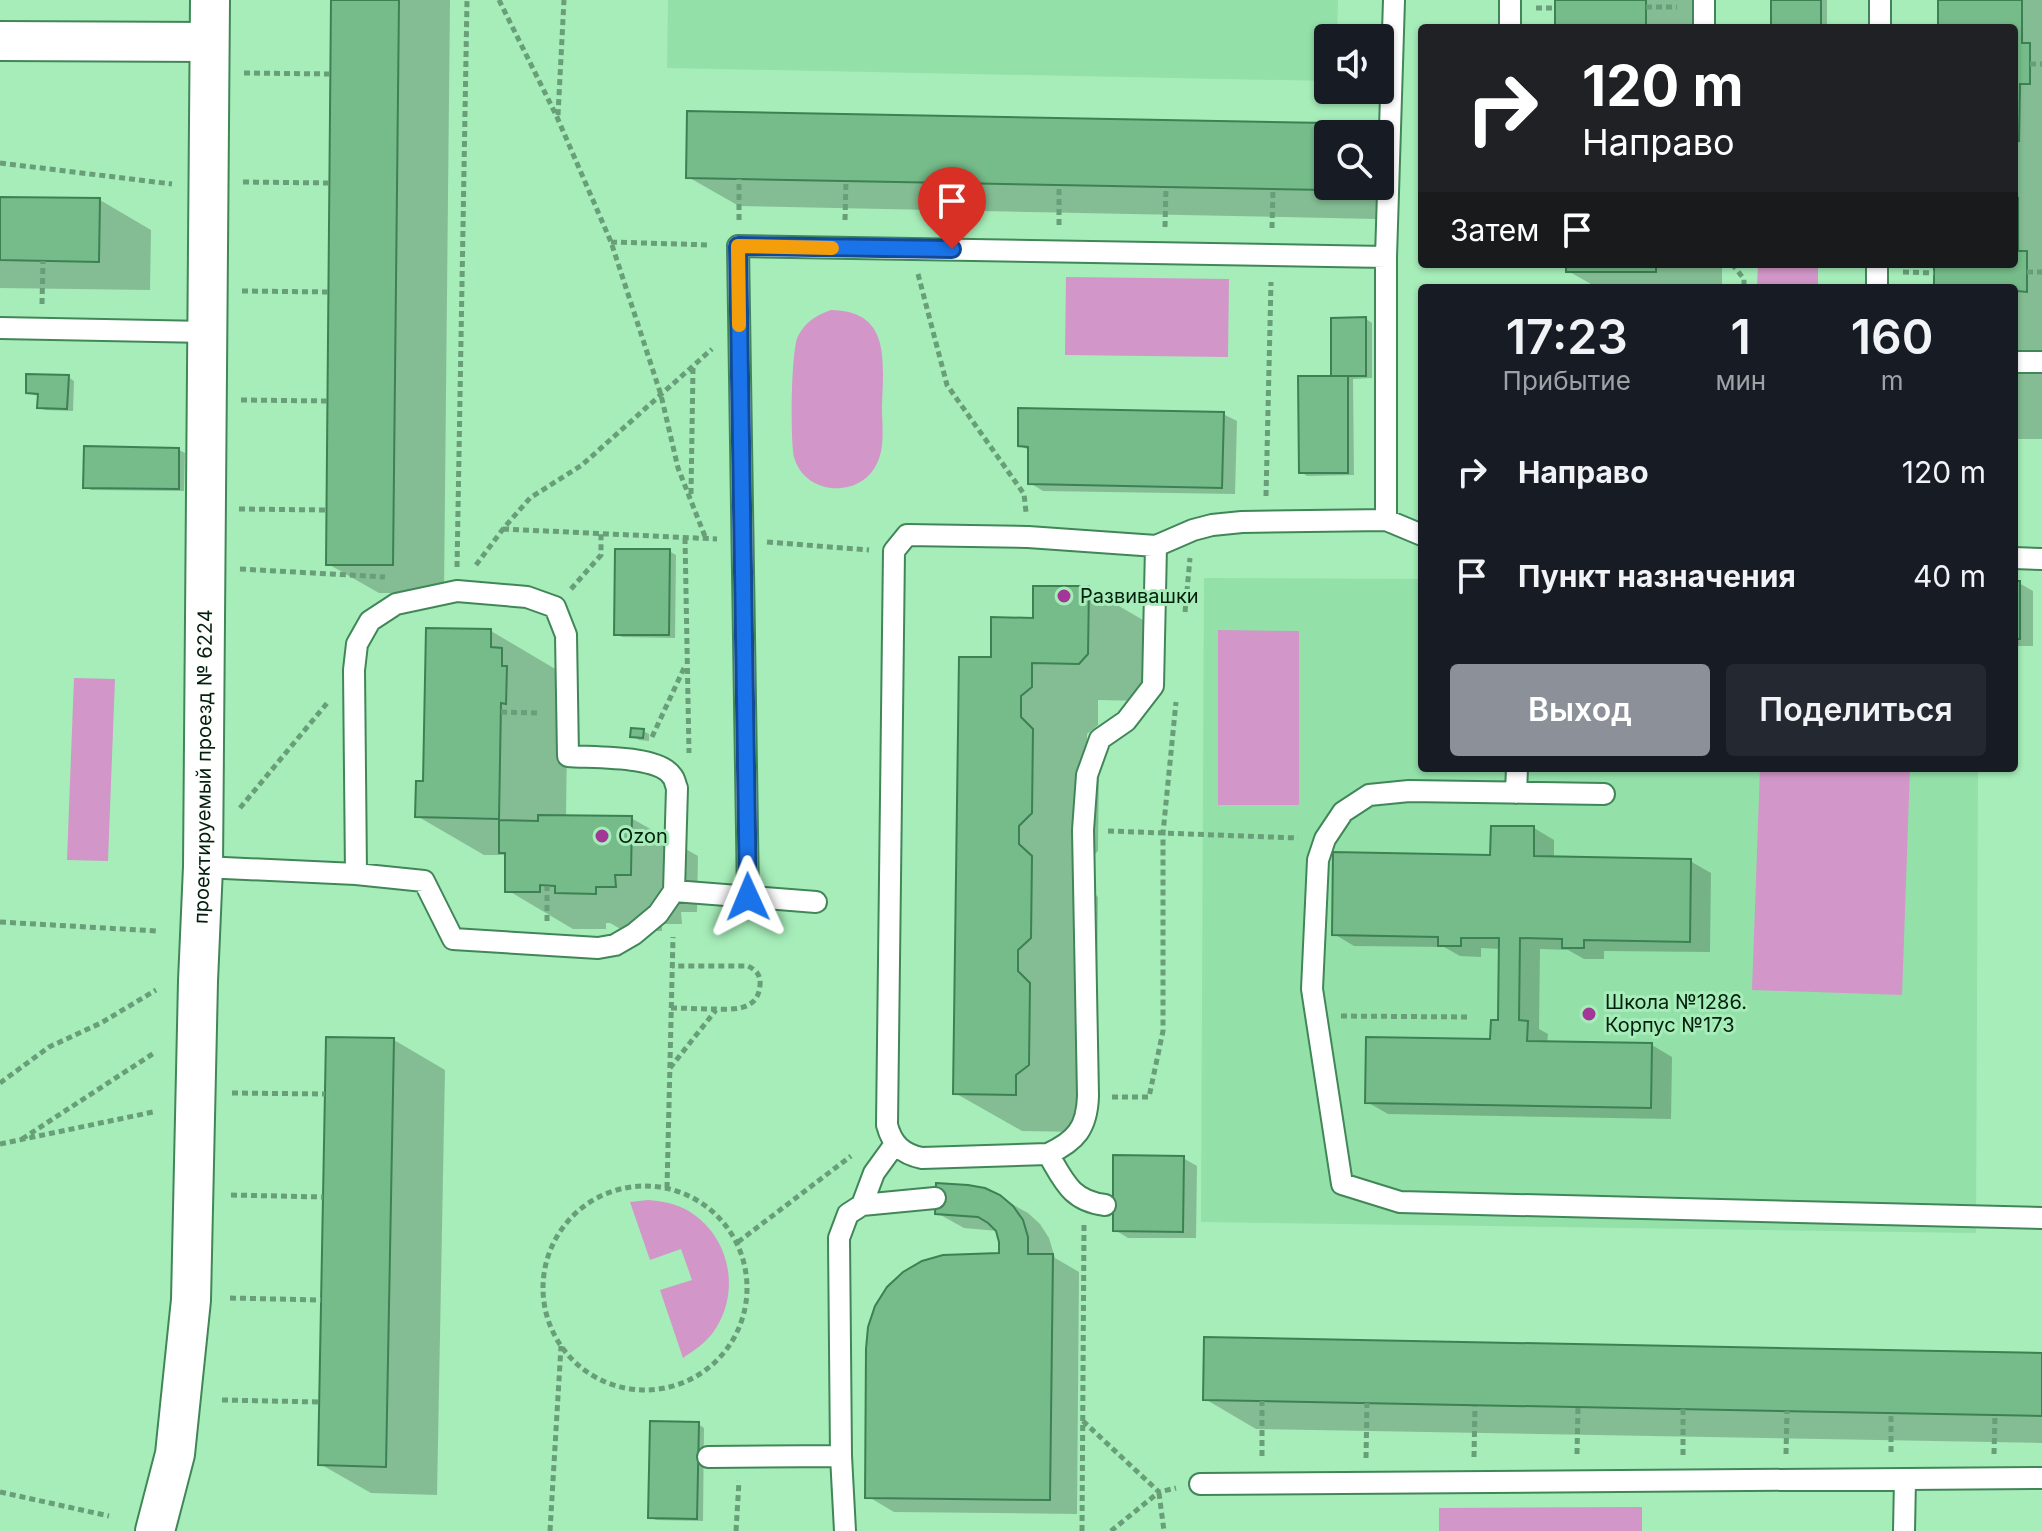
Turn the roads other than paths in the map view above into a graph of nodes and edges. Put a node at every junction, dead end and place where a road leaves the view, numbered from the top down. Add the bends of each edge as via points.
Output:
1 (210, 0) edge
2 (1394, 0) edge
3 (1510, 0) edge
4 (1704, 0) edge
5 (1880, 0) edge
6 (1510, 24) edge
7 (1704, 24) edge
8 (1880, 24) edge
9 (0, 41) edge
10 (209, 42) junction
11 (1386, 257) junction
12 (0, 328) edge
13 (207, 332) junction
14 (2018, 362) edge
15 (2042, 362) edge
16 (1386, 520) junction
17 (1418, 533) edge
18 (1156, 546) junction
19 (2018, 558) edge
20 (2042, 559) edge
21 (1517, 772) edge
22 (1516, 793) junction
23 (1604, 794) dead end
24 (203, 867) junction
25 (356, 874) junction
26 (674, 891) junction
27 (748, 897) junction
28 (816, 902) dead end
29 (895, 1144) junction
30 (1048, 1154) junction
31 (935, 1198) dead end
32 (1095, 1202) road end
33 (862, 1205) junction
34 (2042, 1218) edge
35 (841, 1456) junction
36 (708, 1457) dead end
37 (1898, 1478) junction
38 (2042, 1478) edge
39 (1200, 1484) road end
40 (155, 1531) edge
41 (845, 1531) edge
42 (1904, 1531) edge

1 - 10 street, проектируемый проезд № 6224
2 - 11 lane
3 - 6 lane
4 - 7 lane
5 - 8 lane
9 - 10 street
10 - 13 street, проектируемый проезд № 6224
11 - 16 lane
11 - 27 lane via 738,246
12 - 13 lane
13 - 24 street, проектируемый проезд № 6224
14 - 15 lane
16 - 17 lane
16 - 18 lane via 1212,525
18 - 29 lane via 907,535 894,551 886,1114
18 - 30 lane via 1153,686 1126,721 1100,739 1087,775 1083,830 1088,1111 1075,1138
19 - 20 lane
21 - 22 lane
22 - 23 lane
22 - 34 lane via 1369,795 1343,812 1325,839 1318,860 1312,989 1342,1184 1400,1202
24 - 25 lane
24 - 40 street, проектируемый проезд № 6224 via 191,1300 175,1454
25 - 26 lane via 424,881 453,939 598,948 634,934
25 - 26 lane via 357,644 370,621 396,604 457,591 527,597 555,607 566,635 568,756 641,761 672,775 677,788
26 - 27 lane
27 - 28 lane
29 - 30 lane via 922,1158
29 - 33 lane via 874,1173
30 - 32 lane via 1068,1187
31 - 33 lane
33 - 35 lane via 848,1214 839,1238
35 - 36 lane
35 - 41 lane
37 - 38 lane
37 - 39 lane
37 - 42 lane

